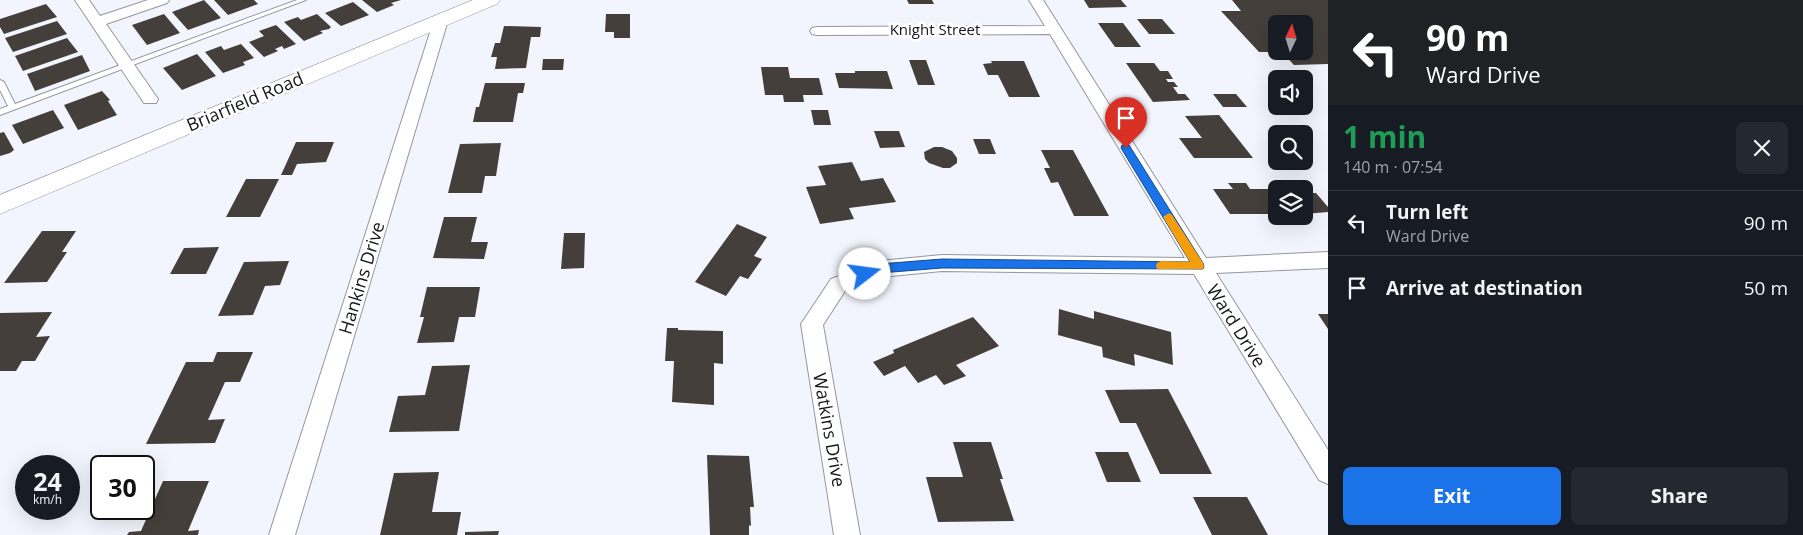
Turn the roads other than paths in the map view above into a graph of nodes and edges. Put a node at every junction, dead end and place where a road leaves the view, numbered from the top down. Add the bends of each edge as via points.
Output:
1 (82, 0) edge
2 (162, 0) edge
3 (302, 0) edge
4 (490, 0) edge
5 (1036, 0) edge
6 (441, 20) junction
7 (98, 22) junction
8 (1052, 30) junction
9 (817, 31) dead end
10 (127, 66) junction
11 (0, 82) edge
12 (150, 99) dead end
13 (13, 108) junction
14 (0, 112) edge
15 (0, 205) edge
16 (1328, 260) edge
17 (1199, 266) junction
18 (1328, 472) edge
19 (282, 535) edge
20 (847, 535) edge

1 - 7 street
2 - 7 street
3 - 10 lane
4 - 6 main road, Briarfield Road
5 - 8 street, Ward Drive
6 - 15 main road, Briarfield Road
6 - 19 street, Hankins Drive
7 - 10 street
8 - 9 street, Knight Street
8 - 17 street, Ward Drive
10 - 12 street
10 - 13 lane
11 - 13 lane
13 - 14 lane
16 - 17 street
17 - 18 street, Ward Drive
17 - 20 street, Watkins Drive via 942,263 879,268 838,285 812,324

